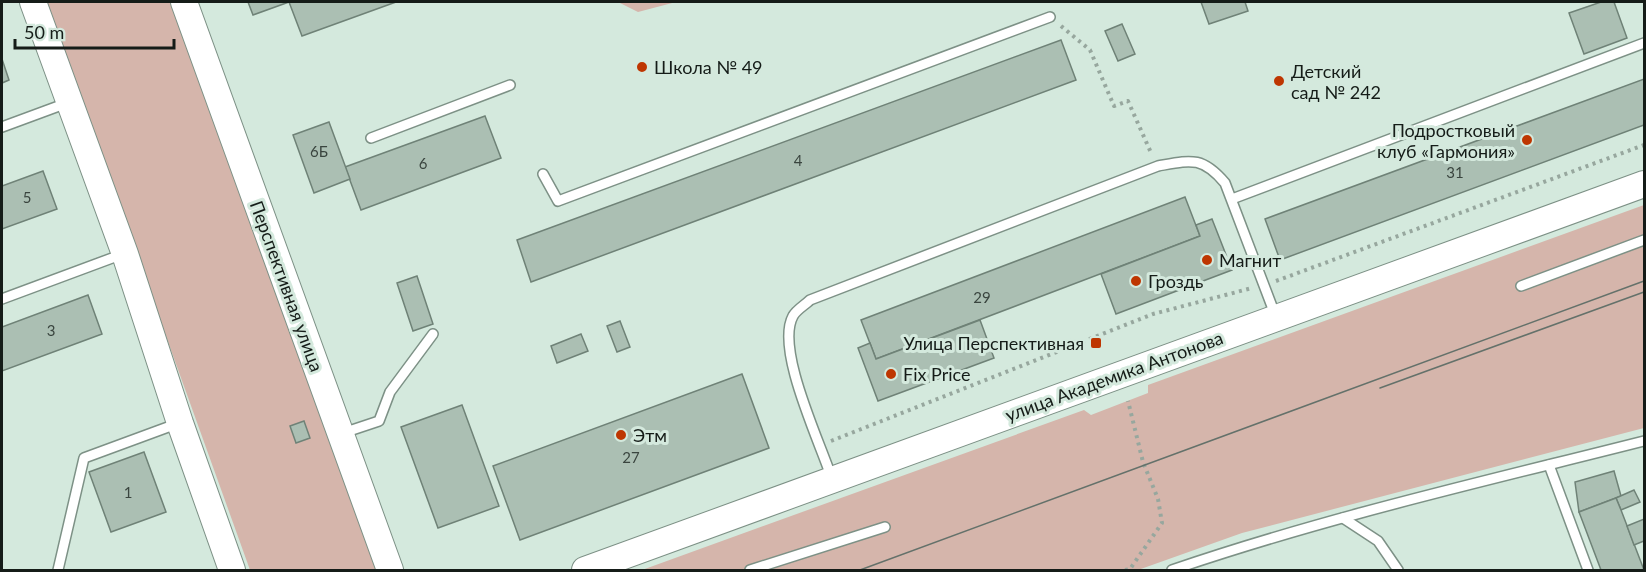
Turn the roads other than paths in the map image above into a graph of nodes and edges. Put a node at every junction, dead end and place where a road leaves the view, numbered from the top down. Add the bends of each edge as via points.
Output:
1 (33, 2) edge
2 (184, 2) edge
3 (1050, 18) road end
4 (1644, 43) edge
5 (510, 85) dead end
6 (70, 102) junction
7 (2, 127) edge
8 (371, 138) dead end
9 (543, 174) dead end
10 (1644, 184) edge
11 (1232, 200) junction
12 (1644, 240) edge
13 (125, 254) junction
14 (1521, 286) dead end
15 (2, 299) edge
16 (1276, 318) junction
17 (433, 334) dead end
18 (180, 423) junction
19 (341, 434) junction
20 (1644, 441) edge
21 (1549, 465) junction
22 (832, 479) junction
23 (1343, 518) junction
24 (885, 527) dead end
25 (58, 570) edge
26 (232, 570) edge
27 (390, 570) edge
28 (585, 570) edge
29 (750, 570) edge
30 (1172, 570) edge
31 (1398, 570) edge
32 (1588, 570) edge

1 - 6 street
2 - 19 street, Перспективная улица
3 - 9 lane via 558,201
4 - 11 lane
5 - 8 lane
6 - 7 lane
6 - 13 street
10 - 16 street, улица Академика Антонова
11 - 16 lane
11 - 22 lane via 1225,183 1212,168 1193,160 1158,166 810,300 793,314 787,340 793,369
12 - 14 lane
13 - 15 lane
13 - 18 street
16 - 22 street, улица Академика Антонова
17 - 19 lane via 390,392 379,421
18 - 25 lane via 84,458
18 - 26 street
19 - 27 street, Перспективная улица
20 - 21 lane
21 - 23 lane
21 - 32 lane
22 - 28 street, улица Академика Антонова
23 - 30 lane
23 - 31 lane via 1378,541
24 - 29 lane

